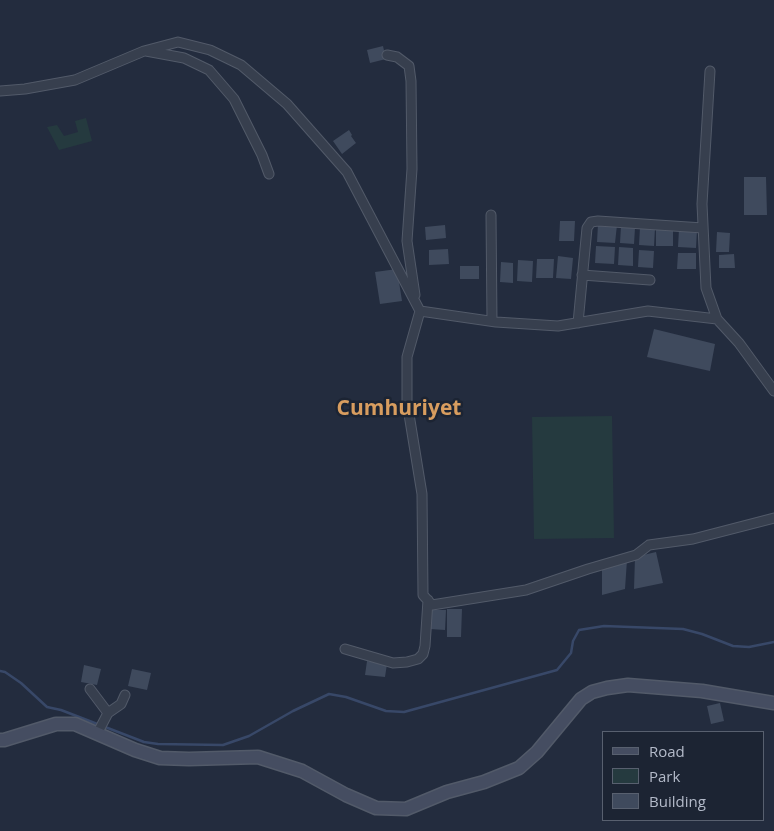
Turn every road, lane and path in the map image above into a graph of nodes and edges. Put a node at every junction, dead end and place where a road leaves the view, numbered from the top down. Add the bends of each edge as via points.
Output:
1 (144, 51) junction
2 (386, 55) dead end
3 (710, 71) dead end
4 (0, 91) edge
5 (269, 174) dead end
6 (491, 215) dead end
7 (703, 228) junction
8 (582, 275) junction
9 (650, 280) dead end
10 (416, 302) junction
11 (420, 311) junction
12 (717, 318) junction
13 (492, 321) junction
14 (578, 323) junction
15 (774, 391) edge
16 (774, 518) edge
17 (428, 600) junction
18 (345, 649) dead end
19 (90, 689) dead end
20 (125, 695) dead end
21 (774, 704) edge
22 (108, 713) junction
23 (97, 734) junction
24 (0, 740) edge

1 - 4 street via 75,80
1 - 5 street via 184,58 209,70 234,99
1 - 10 street via 178,42 210,50 240,65 287,104 347,172
2 - 10 street via 398,56 408,66 411,81 412,169 408,241
3 - 7 street
6 - 13 street
7 - 8 street via 591,222 586,228
7 - 12 street via 706,288
8 - 9 street
8 - 14 street
10 - 11 street
11 - 13 street
11 - 17 street via 407,356 407,402 422,494 423,595
12 - 14 street via 648,311
12 - 15 street
13 - 14 street via 558,326
16 - 17 street via 693,539 649,545 636,555 526,590 432,605
17 - 18 street via 425,646 418,659 393,663
19 - 22 street
20 - 22 street via 121,704
21 - 23 street via 702,690 628,686 592,692 581,699 537,752 519,768 406,809 376,808 302,771 258,757 160,758
22 - 23 street
23 - 24 street via 75,724 56,724

